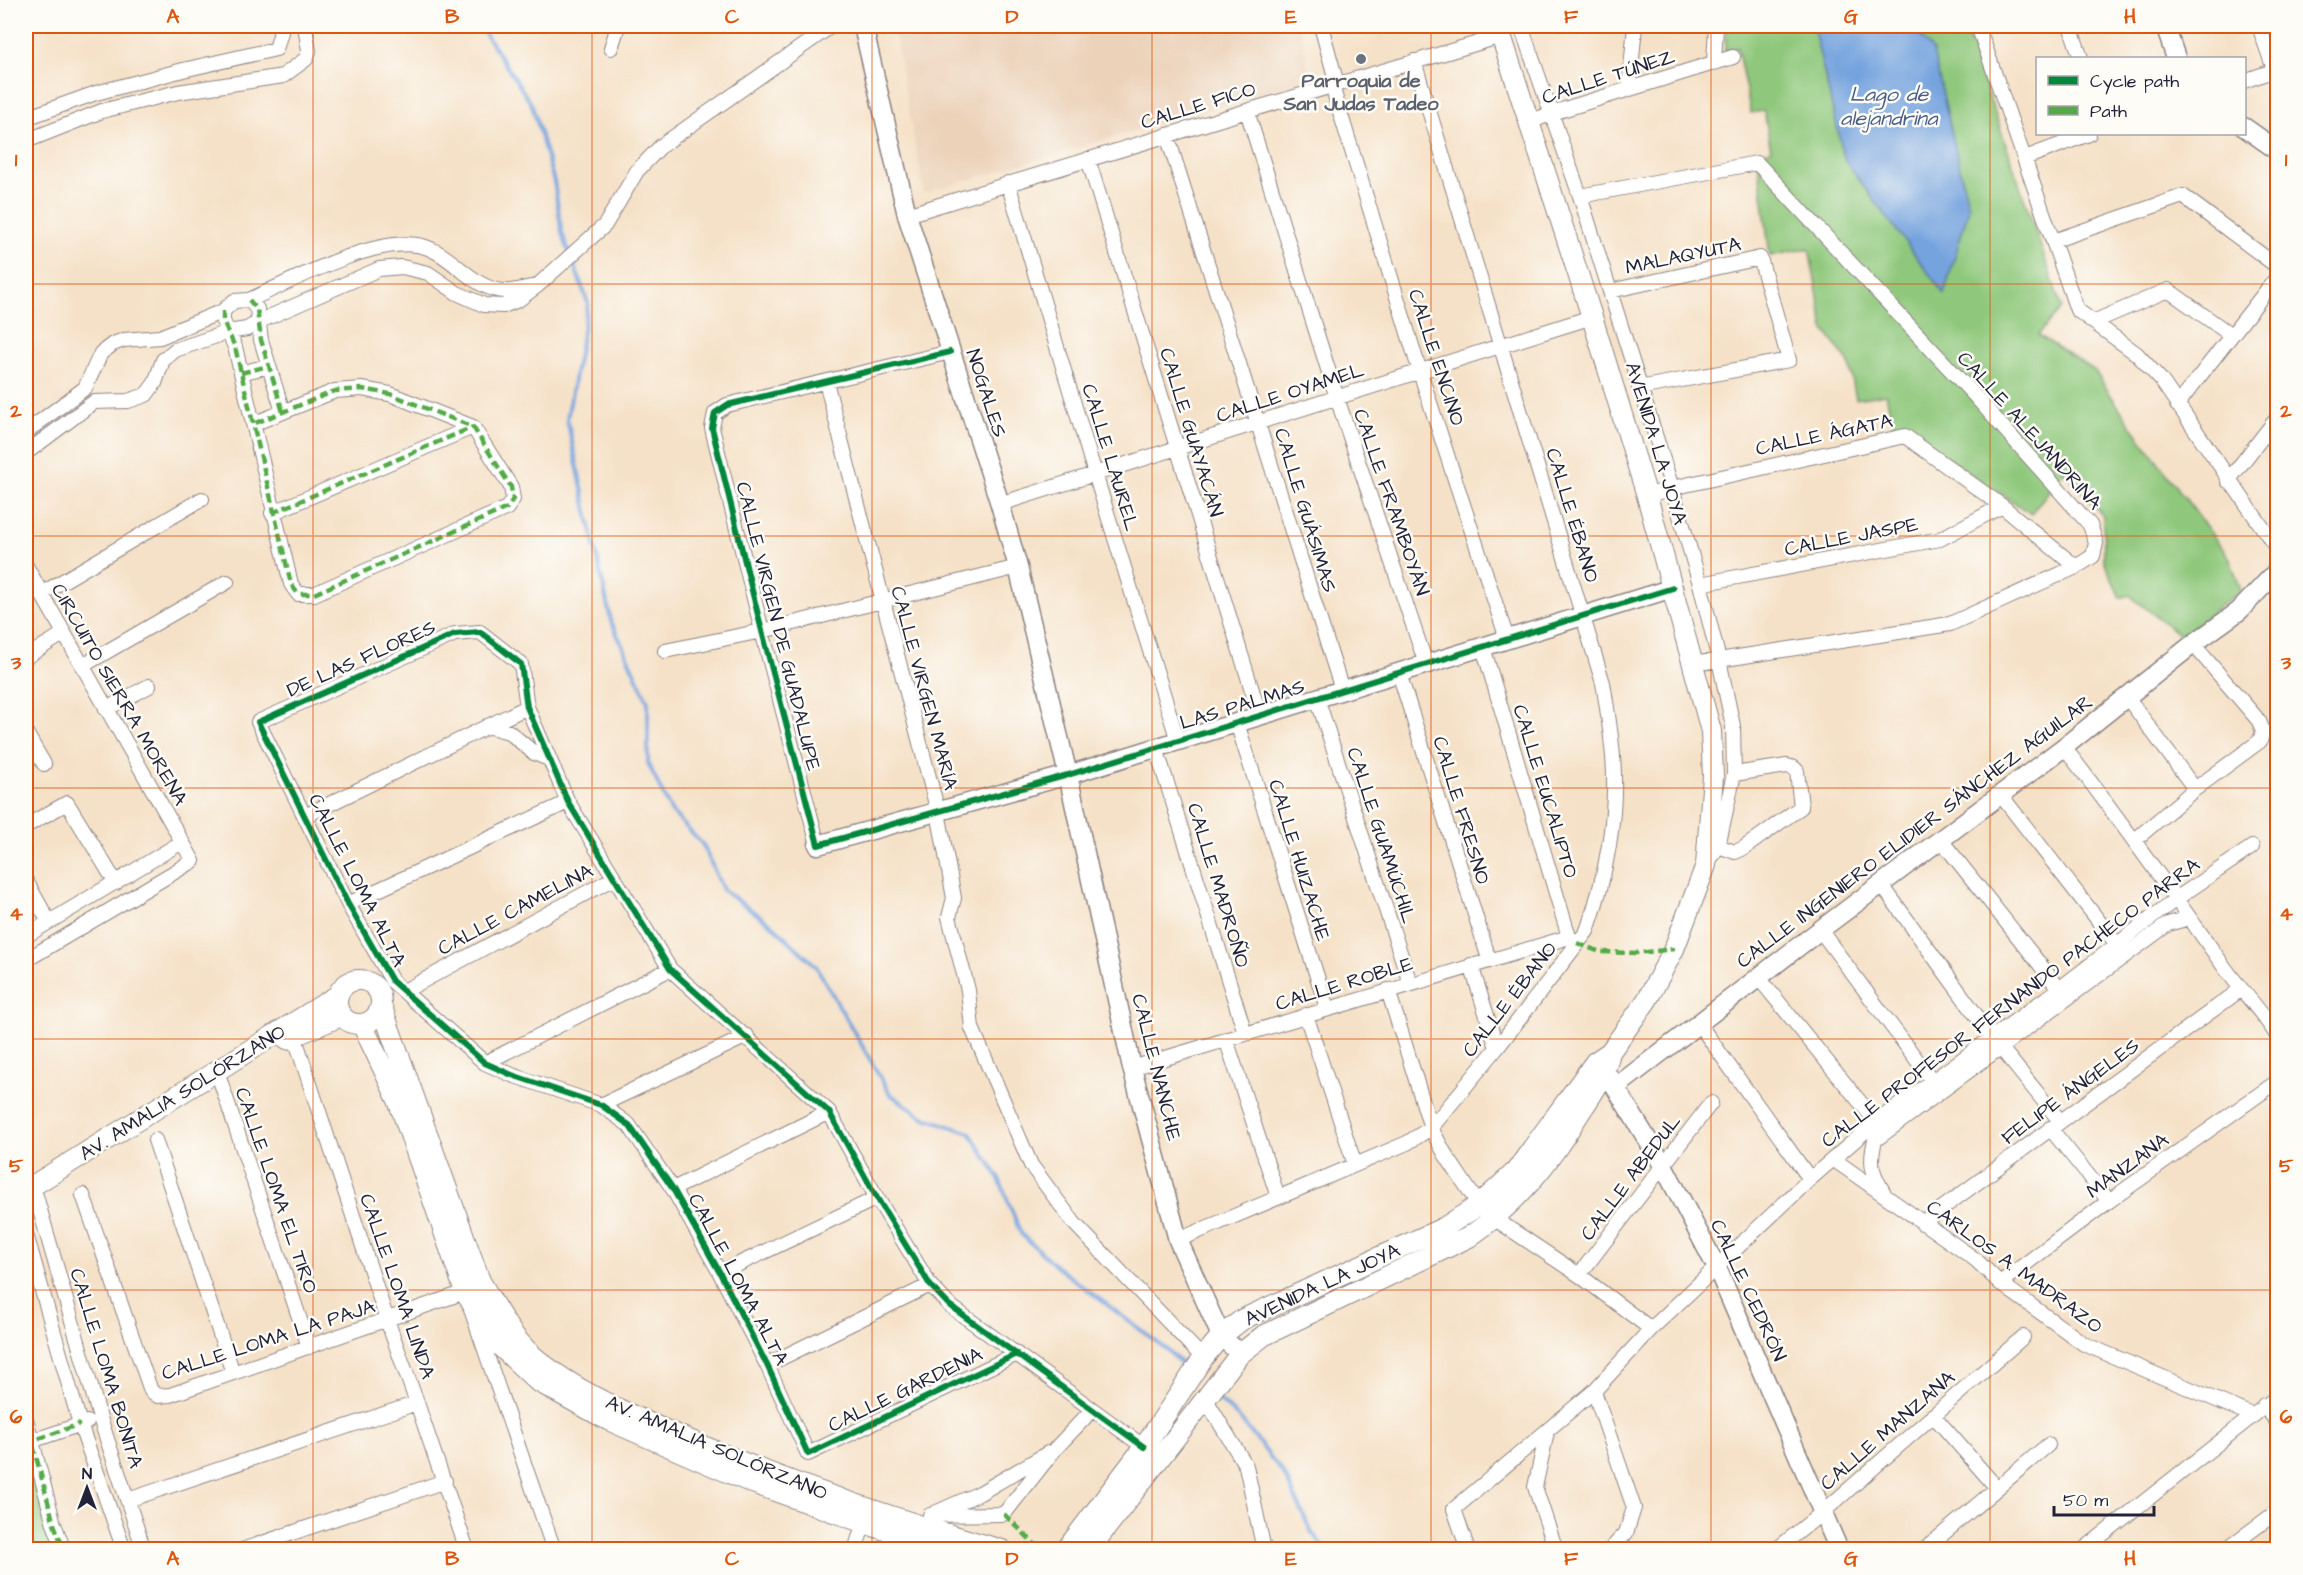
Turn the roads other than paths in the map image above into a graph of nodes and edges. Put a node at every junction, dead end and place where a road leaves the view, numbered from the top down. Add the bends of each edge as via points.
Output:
1 (618, 26) edge
2 (831, 26) edge
3 (863, 26) edge
4 (1321, 26) edge
5 (1521, 26) edge
6 (1635, 26) edge
7 (1716, 26) edge
8 (1978, 26) edge
9 (2070, 26) edge
10 (2164, 26) edge
11 (2259, 26) edge
12 (280, 28) edge
13 (306, 31) edge
14 (1500, 31) edge
15 (611, 48) dead end
16 (276, 49) junction
17 (1733, 57) dead end
18 (2081, 57) edge
19 (2176, 57) edge
20 (1414, 61) junction
21 (301, 63) junction
22 (1714, 63) junction
23 (2276, 73) edge
24 (2246, 80) edge
25 (1335, 85) junction
26 (1629, 89) junction
27 (1247, 111) junction
28 (1552, 113) junction
29 (26, 118) edge
30 (1530, 122) junction
31 (2246, 129) edge
32 (1167, 135) junction
33 (2086, 135) edge
34 (26, 141) edge
35 (2277, 152) edge
36 (2025, 158) junction
37 (1088, 159) junction
38 (1008, 183) junction
39 (1580, 196) junction
40 (907, 215) junction
41 (2053, 241) junction
42 (2277, 267) edge
43 (2277, 276) edge
44 (543, 281) junction
45 (1610, 291) junction
46 (249, 300) junction
47 (223, 311) junction
48 (1592, 317) junction
49 (260, 321) junction
50 (2093, 322) junction
51 (228, 332) junction
52 (2231, 335) junction
53 (1500, 346) junction
54 (950, 352) junction
55 (268, 366) junction
56 (1420, 372) junction
57 (241, 373) junction
58 (826, 382) junction
59 (1639, 388) junction
60 (1336, 398) junction
61 (2177, 405) junction
62 (283, 412) junction
63 (2277, 417) edge
64 (1258, 423) junction
65 (253, 424) junction
66 (473, 427) junction
67 (26, 432) edge
68 (1176, 449) junction
69 (26, 453) edge
70 (1095, 474) junction
71 (2228, 481) junction
72 (1672, 488) junction
73 (1647, 496) junction
74 (202, 499) dead end
75 (1000, 504) junction
76 (2002, 506) junction
77 (273, 513) junction
78 (2277, 550) edge
79 (26, 566) edge
80 (1018, 567) junction
81 (2076, 567) junction
82 (2277, 570) edge
83 (227, 582) dead end
84 (1700, 584) junction
85 (1672, 588) junction
86 (41, 594) junction
87 (881, 601) junction
88 (1584, 616) junction
89 (762, 631) junction
90 (63, 634) junction
91 (1507, 639) junction
92 (2193, 644) junction
93 (1483, 647) junction
94 (665, 651) dead end
95 (26, 657) edge
96 (1719, 660) junction
97 (1426, 664) junction
98 (1693, 664) junction
99 (82, 666) junction
100 (1399, 673) junction
101 (149, 686) dead end
102 (1342, 690) junction
103 (2127, 697) junction
104 (1317, 698) junction
105 (526, 707) junction
106 (106, 709) junction
107 (1260, 716) junction
108 (258, 722) joint
109 (1237, 723) junction
110 (487, 726) junction
111 (26, 733) edge
112 (1178, 741) junction
113 (2064, 747) junction
114 (1156, 748) junction
115 (549, 759) junction
116 (44, 764) dead end
117 (1734, 774) junction
118 (1068, 775) junction
119 (2195, 789) junction
120 (2000, 794) junction
121 (568, 802) junction
122 (938, 812) junction
123 (305, 816) junction
124 (26, 826) edge
125 (1941, 840) junction
126 (2135, 840) junction
127 (182, 842) junction
128 (818, 845) joint
129 (1718, 846) junction
130 (2252, 847) dead end
131 (1706, 866) junction
132 (614, 878) junction
133 (26, 881) edge
134 (116, 883) junction
135 (1881, 884) junction
136 (2176, 899) junction
137 (348, 904) junction
138 (2190, 918) junction
139 (49, 922) junction
140 (1820, 930) junction
141 (26, 936) edge
142 (1573, 940) junction
143 (2121, 950) junction
144 (1489, 959) junction
145 (26, 960) edge
146 (1471, 965) junction
147 (670, 969) junction
148 (1758, 977) junction
149 (1410, 983) junction
150 (1388, 990) junction
151 (2240, 990) junction
152 (404, 991) junction
153 (2063, 994) junction
154 (338, 995) junction
155 (381, 1005) junction
156 (1327, 1008) junction
157 (1306, 1015) junction
158 (341, 1016) junction
159 (362, 1024) junction
160 (1699, 1024) junction
161 (1245, 1033) junction
162 (294, 1035) junction
163 (747, 1036) junction
164 (2277, 1037) edge
165 (1226, 1039) junction
166 (1996, 1043) junction
167 (1497, 1048) junction
168 (485, 1063) junction
169 (1132, 1068) junction
170 (1607, 1069) junction
171 (220, 1080) junction
172 (2277, 1081) edge
173 (1937, 1086) junction
174 (1711, 1103) dead end
175 (601, 1105) junction
176 (829, 1112) junction
177 (2055, 1125) junction
178 (1431, 1128) junction
179 (1881, 1128) junction
180 (154, 1140) dead end
181 (1833, 1159) junction
182 (1354, 1165) junction
183 (1663, 1166) junction
184 (1810, 1179) junction
185 (673, 1189) junction
186 (83, 1195) dead end
187 (29, 1197) edge
188 (1278, 1197) junction
189 (877, 1198) junction
190 (1889, 1200) junction
191 (2109, 1201) junction
192 (1479, 1204) junction
193 (1495, 1220) junction
194 (1922, 1223) junction
195 (26, 1234) edge
196 (1178, 1240) junction
197 (1716, 1268) junction
198 (720, 1273) junction
199 (1579, 1275) junction
200 (2000, 1284) junction
201 (930, 1285) junction
202 (465, 1292) junction
203 (387, 1320) junction
204 (1652, 1329) junction
205 (1221, 1336) junction
206 (2023, 1337) dead end
207 (309, 1347) junction
208 (1017, 1354) junction
209 (1240, 1354) junction
210 (767, 1365) junction
211 (1196, 1369) junction
212 (233, 1373) junction
213 (1594, 1391) junction
214 (1210, 1395) junction
215 (2277, 1396) edge
216 (417, 1403) junction
217 (2264, 1405) junction
218 (1092, 1410) junction
219 (1933, 1415) junction
220 (2252, 1415) junction
221 (100, 1418) junction
222 (26, 1419) edge
223 (80, 1424) junction
224 (2277, 1424) edge
225 (1547, 1432) junction
226 (29, 1442) edge
227 (2048, 1445) dead end
228 (1144, 1448) junction
229 (1055, 1449) junction
230 (808, 1454) joint
231 (445, 1481) junction
232 (1996, 1488) junction
233 (128, 1500) junction
234 (2277, 1511) edge
235 (1823, 1512) junction
236 (861, 1532) dead end
237 (2100, 1543) edge
238 (64, 1550) edge
239 (124, 1550) edge
240 (144, 1550) edge
241 (242, 1550) edge
242 (467, 1550) edge
243 (554, 1550) edge
244 (855, 1550) edge
245 (947, 1550) edge
246 (1002, 1550) edge
247 (1066, 1550) edge
248 (1089, 1550) edge
249 (1264, 1550) edge
250 (1468, 1550) edge
251 (1556, 1550) edge
252 (1610, 1550) edge
253 (1776, 1550) edge
254 (1839, 1550) edge
255 (1924, 1550) edge
256 (2083, 1550) edge
257 (2225, 1550) edge

1 - 15 street
2 - 44 street via 661,146 637,171 605,225
3 - 40 street, NOGALES
4 - 25 street, CALLE ENCINO
5 - 28 street, AVENIDA LA JOYA
6 - 26 street
7 - 22 street
8 - 36 street
9 - 18 street
10 - 19 street
11 - 23 street
12 - 13 street
12 - 16 street
13 - 21 street via 309,51
14 - 20 street, CALLE FICO
14 - 30 main road, AVENIDA LA JOYA
16 - 21 street via 288,61
16 - 29 street via 107,90
17 - 22 street, CALLE TÚNEZ
20 - 25 street, CALLE FICO
20 - 53 street, CALLE ÉBANO
21 - 34 street via 284,76 178,92 102,111
22 - 26 street, CALLE TÚNEZ
23 - 24 street
25 - 27 street, CALLE FICO
25 - 56 street, CALLE ENCINO
26 - 28 street, CALLE TÚNEZ
27 - 32 street, CALLE FICO
27 - 60 street, CALLE FRAMBOYÁN
28 - 30 street, CALLE TÚNEZ
28 - 39 street, AVENIDA LA JOYA
30 - 48 main road, AVENIDA LA JOYA
31 - 35 street
32 - 37 street, CALLE FICO
32 - 64 street, CALLE GUÁSIMAS
33 - 36 street
36 - 41 street
37 - 38 street, CALLE FICO
37 - 68 street, CALLE GUAYACÁN
38 - 40 street, CALLE FICO
38 - 70 street, CALLE LAUREL
39 - 45 street, AVENIDA LA JOYA
39 - 81 street, CALLE ALEJANDRINA via 1757,163 1976,396 2090,525 2096,543 2093,556
40 - 54 street, NOGALES
41 - 42 street via 2183,195
41 - 50 street via 2077,310
43 - 52 street
44 - 46 street via 506,291 492,289 441,254 418,245 395,245 359,252
44 - 49 street via 518,300 503,306 484,305 428,273 402,267 379,269
45 - 59 street, AVENIDA LA JOYA
45 - 59 street, MALAQYUTA via 1760,258 1789,360
46 - 47 street via 234,301
46 - 49 street
47 - 51 street
47 - 67 street via 160,337 112,344 101,353 85,388
48 - 53 street, CALLE OYAMEL
48 - 73 main road, AVENIDA LA JOYA
49 - 51 street via 247,329
49 - 55 street
50 - 52 street via 2168,290
50 - 61 street via 2137,354
51 - 57 street
51 - 69 street via 175,350 163,360 146,395 128,401 94,402
52 - 61 street
53 - 56 street, CALLE OYAMEL
53 - 88 street, CALLE ÉBANO
54 - 58 street
54 - 75 street, NOGALES
55 - 57 street
55 - 62 street
56 - 60 street, CALLE OYAMEL
56 - 91 street, CALLE ENCINO
57 - 65 street
58 - 87 street, CALLE VIRGEN MARÍA
58 - 89 street, CALLE VIRGEN DE GUADALUPE via 728,405 715,413 712,428
59 - 72 street, AVENIDA LA JOYA
60 - 64 street, CALLE OYAMEL
60 - 97 street, CALLE FRAMBOYÁN
61 - 71 street
62 - 65 street
62 - 66 street via 335,391 362,389 390,394
63 - 71 street
64 - 68 street, CALLE OYAMEL
64 - 102 street, CALLE GUÁSIMAS
65 - 77 street
66 - 77 street
66 - 77 street via 511,487 513,499 507,508 314,594 298,594 291,584
68 - 70 street, CALLE OYAMEL
68 - 107 street, CALLE GUAYACÁN
70 - 75 street, CALLE OYAMEL
70 - 112 street, CALLE LAUREL
71 - 78 street
72 - 73 street, CALLE ÁGATA
72 - 76 street, CALLE ÁGATA via 1905,436
72 - 84 street, AVENIDA LA JOYA
73 - 85 main road, AVENIDA LA JOYA
74 - 86 street
75 - 80 street, NOGALES
76 - 81 street, CALLE ÁGATA
76 - 84 street, CALLE JASPE via 1940,539
79 - 86 street, CIRCUITO SIERRA MORENA
80 - 87 street
80 - 118 street, NOGALES
81 - 96 street, CALLE ALEJANDRINA via 1950,624
82 - 92 street, CALLE INGENIERO ELIDIER SÁNCHEZ AGUILAR via 2239,611
83 - 99 street
84 - 96 street, AVENIDA LA JOYA
85 - 88 street, LAS PALMAS
85 - 98 main road, AVENIDA LA JOYA
86 - 90 street, CIRCUITO SIERRA MORENA
87 - 89 street
87 - 122 street, CALLE VIRGEN MARÍA
88 - 91 street, LAS PALMAS
88 - 142 street, CALLE ÉBANO via 1603,683 1613,769 1612,824 1595,908 1587,931
89 - 94 street
89 - 128 street, CALLE VIRGEN DE GUADALUPE
90 - 95 street
90 - 99 street, CIRCUITO SIERRA MORENA
91 - 93 street, LAS PALMAS
92 - 103 street, CALLE INGENIERO ELIDIER SÁNCHEZ AGUILAR
92 - 119 street via 2264,731 2260,741
93 - 97 street, LAS PALMAS
93 - 142 street, CALLE EUCALIPTO
96 - 98 street, CALLE ALEJANDRINA
96 - 117 street, AVENIDA LA JOYA via 1733,726
97 - 100 street, LAS PALMAS
98 - 131 main road, AVENIDA LA JOYA via 1711,731 1713,776
99 - 106 street, CIRCUITO SIERRA MORENA
100 - 102 street, LAS PALMAS
100 - 144 street, CALLE FRESNO
101 - 106 street
102 - 104 street, LAS PALMAS
103 - 113 street, CALLE INGENIERO ELIDIER SÁNCHEZ AGUILAR
103 - 119 street
104 - 107 street, LAS PALMAS
104 - 149 street, CALLE GUAMÚCHIL
105 - 108 street, DE LAS FLORES via 521,664 480,632 455,634
105 - 110 street
105 - 115 street
106 - 127 street, CIRCUITO SIERRA MORENA
107 - 109 street, LAS PALMAS
108 - 123 street, CALLE LOMA ALTA
109 - 112 street, LAS PALMAS
109 - 156 street, CALLE HUIZACHE
110 - 115 street via 509,732 534,753
110 - 123 street
111 - 116 street
112 - 114 street, LAS PALMAS
113 - 120 street, CALLE INGENIERO ELIDIER SÁNCHEZ AGUILAR
113 - 126 street
114 - 118 street, LAS PALMAS
114 - 161 street, CALLE MADROÑO
115 - 121 street
117 - 129 street, AVENIDA LA JOYA
117 - 129 street via 1794,768 1802,807 1744,848 1735,852
118 - 122 street, LAS PALMAS
118 - 169 street, CALLE NANCHE
119 - 126 street
120 - 125 street, CALLE INGENIERO ELIDIER SÁNCHEZ AGUILAR
120 - 143 street
121 - 132 street
121 - 137 street
122 - 128 street, LAS PALMAS
122 - 211 street, CALLE VIRGEN MARÍA via 954,898 949,917 968,990 972,1028 1031,1165 1074,1223
123 - 137 street, CALLE LOMA ALTA
124 - 134 street via 67,803
125 - 135 street, CALLE INGENIERO ELIDIER SÁNCHEZ AGUILAR
125 - 153 street
126 - 136 street
127 - 134 street
127 - 145 street, CIRCUITO SIERRA MORENA via 193,861
129 - 131 street, AVENIDA LA JOYA
130 - 136 street, CALLE PROFESOR FERNANDO PACHECO PARRA
131 - 170 main road, AVENIDA LA JOYA via 1674,949
132 - 147 street
132 - 152 street, CALLE CAMELINA
133 - 139 street
134 - 139 street
135 - 140 street, CALLE INGENIERO ELIDIER SÁNCHEZ AGUILAR
135 - 166 street
136 - 138 street
136 - 143 street, CALLE PROFESOR FERNANDO PACHECO PARRA
137 - 152 street, CALLE LOMA ALTA via 392,981
138 - 143 street via 2168,924
138 - 151 street
139 - 141 street
140 - 148 street, CALLE INGENIERO ELIDIER SÁNCHEZ AGUILAR
140 - 173 street
142 - 144 street, CALLE ROBLE
142 - 167 street, CALLE ÉBANO
143 - 153 street, CALLE PROFESOR FERNANDO PACHECO PARRA
144 - 146 street, CALLE ROBLE
146 - 149 street, CALLE ROBLE
146 - 167 street
147 - 163 street
147 - 168 street
148 - 160 street, CALLE INGENIERO ELIDIER SÁNCHEZ AGUILAR
148 - 179 street
149 - 150 street, CALLE ROBLE
150 - 156 street, CALLE ROBLE
150 - 178 street
151 - 164 street via 2262,1012
151 - 177 street, FELIPE ÁNGELES
152 - 168 street, CALLE LOMA ALTA
153 - 166 street, CALLE PROFESOR FERNANDO PACHECO PARRA
154 - 155 main road via 347,983 361,980 378,991
154 - 158 main road
154 - 187 main road, AV. AMALIA SOLÓRZANO
155 - 159 main road via 375,1017
155 - 246 main road, AV. AMALIA SOLÓRZANO via 480,1281 503,1320 531,1355 572,1384 758,1470
156 - 157 street, CALLE ROBLE
157 - 161 street, CALLE ROBLE
157 - 182 street
158 - 159 main road
158 - 162 main road, AV. AMALIA SOLÓRZANO
159 - 202 main road, AV. AMALIA SOLÓRZANO via 398,1100
160 - 170 street, CALLE INGENIERO ELIDIER SÁNCHEZ AGUILAR
160 - 184 street
161 - 165 street, CALLE ROBLE
162 - 171 main road, AV. AMALIA SOLÓRZANO
162 - 203 street, CALLE LOMA LINDA
163 - 175 street
163 - 176 street
165 - 169 street, CALLE ROBLE
165 - 188 street
166 - 173 street, CALLE PROFESOR FERNANDO PACHECO PARRA
166 - 177 street
167 - 178 street, CALLE ÉBANO
168 - 175 street, CALLE LOMA ALTA
169 - 196 street, CALLE NANCHE
170 - 183 street, CALLE CEDRÓN
170 - 192 main road, AVENIDA LA JOYA via 1516,1171
170 - 193 main road, AVENIDA LA JOYA via 1553,1156
171 - 187 main road, AV. AMALIA SOLÓRZANO
171 - 207 street, CALLE LOMA EL TIRO
172 - 191 street, MANZANA
173 - 179 street, CALLE PROFESOR FERNANDO PACHECO PARRA
174 - 183 street, CALLE ABEDUL
175 - 185 street, CALLE LOMA ALTA via 629,1125
176 - 185 street
176 - 189 street
177 - 191 street
177 - 194 street, FELIPE ÁNGELES
178 - 182 street, CALLE ÉBANO via 1407,1143
178 - 192 street
179 - 181 street, CALLE PROFESOR FERNANDO PACHECO PARRA
179 - 190 street via 1872,1154 1872,1174
180 - 212 street
181 - 184 street, CALLE PROFESOR FERNANDO PACHECO PARRA
181 - 190 street, CARLOS A. MADRAZO
182 - 188 street, CALLE ÉBANO
183 - 197 street, CALLE CEDRÓN
183 - 199 street, CALLE ABEDUL
184 - 197 street, CALLE PROFESOR FERNANDO PACHECO PARRA
185 - 198 street, CALLE LOMA ALTA
186 - 212 street, CALLE LOMA LA PAJA via 151,1391 158,1396 170,1395
187 - 221 street, CALLE LOMA BONITA
188 - 196 street, CALLE ÉBANO
189 - 198 street
189 - 201 street
190 - 194 street, CARLOS A. MADRAZO
191 - 200 street, MANZANA
192 - 205 main road, AVENIDA LA JOYA via 1445,1227 1243,1319
193 - 199 street
193 - 209 main road, AVENIDA LA JOYA via 1469,1237 1263,1336
194 - 200 street, CARLOS A. MADRAZO via 1976,1260
195 - 223 street, CALLE LOMA BONITA
196 - 205 street, CALLE NANCHE
197 - 204 street, CALLE PROFESOR FERNANDO PACHECO PARRA
197 - 235 street, CALLE CEDRÓN
198 - 210 street, CALLE LOMA ALTA
199 - 204 street
200 - 220 street, CARLOS A. MADRAZO via 2084,1344
201 - 208 street via 949,1305
201 - 210 street
202 - 203 street, CALLE LOMA LA PAJA
202 - 243 street
202 - 245 main road, AV. AMALIA SOLÓRZANO via 500,1346 537,1382 608,1420 750,1482
203 - 207 street, CALLE LOMA LA PAJA
203 - 216 street, CALLE LOMA LINDA
204 - 213 street, CALLE PROFESOR FERNANDO PACHECO PARRA
205 - 209 street, CALLE NANCHE
205 - 211 main road, AVENIDA LA JOYA
206 - 219 street, CALLE MANZANA
207 - 212 street, CALLE LOMA LA PAJA
208 - 218 street
208 - 230 street, CALLE GARDENIA
209 - 214 main road, AVENIDA LA JOYA
210 - 230 street, CALLE LOMA ALTA
211 - 228 main road, AVENIDA LA JOYA
213 - 225 street, CALLE PROFESOR FERNANDO PACHECO PARRA
213 - 252 street via 1634,1508 1626,1533
214 - 248 main road, AVENIDA LA JOYA
214 - 249 street via 1246,1466
215 - 217 street
216 - 231 street, CALLE LOMA LINDA
216 - 233 street
217 - 220 street
217 - 224 street
218 - 228 street
218 - 229 street
219 - 232 street
219 - 235 street, CALLE MANZANA
220 - 237 street
221 - 223 street
221 - 233 street, CALLE LOMA BONITA
222 - 226 street
223 - 226 street
223 - 239 street, CALLE LOMA BONITA
225 - 250 street, CALLE PROFESOR FERNANDO PACHECO PARRA via 1454,1509
225 - 251 street via 1535,1486
226 - 238 street
227 - 232 street
228 - 247 main road, AVENIDA LA JOYA
229 - 229 street via 980,1492 930,1515 1004,1514
231 - 241 street
231 - 242 street, CALLE LOMA LINDA
232 - 255 street
233 - 240 street, CALLE LOMA BONITA
234 - 257 street
235 - 253 street, CALLE MANZANA
235 - 254 street, CALLE CEDRÓN
236 - 244 street
237 - 256 street

